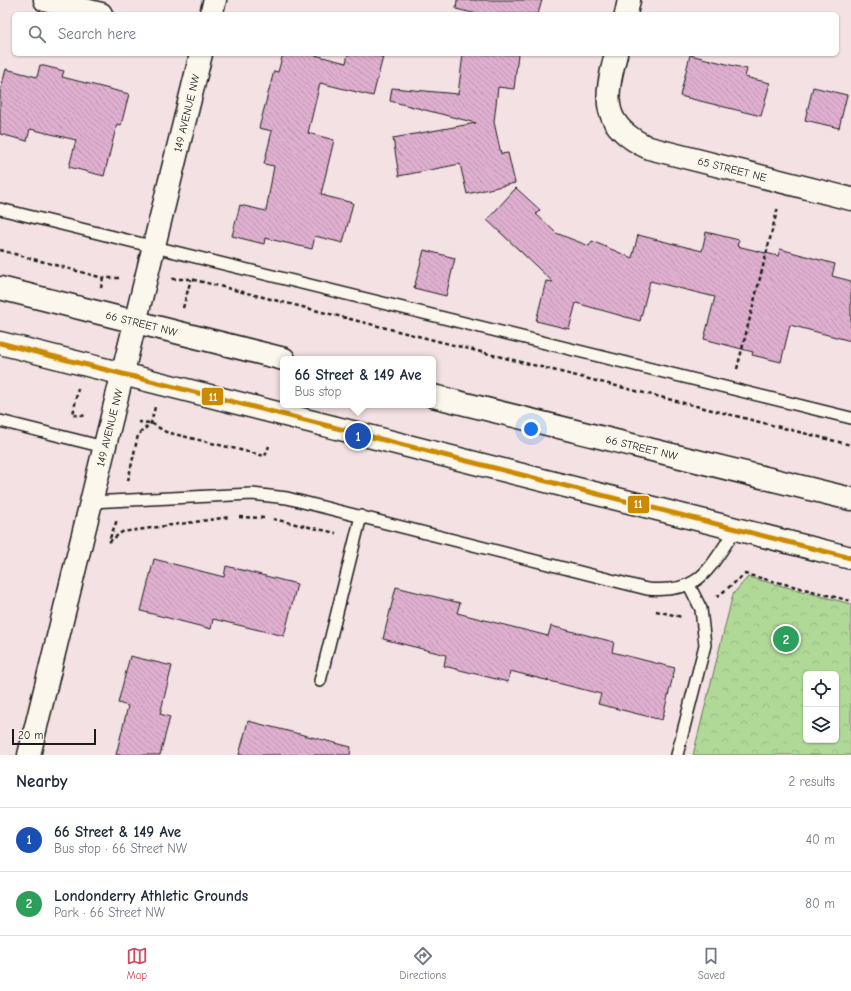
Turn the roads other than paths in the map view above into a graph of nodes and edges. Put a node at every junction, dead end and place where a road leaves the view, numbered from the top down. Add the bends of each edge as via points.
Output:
1 (45, 0) edge
2 (215, 0) edge
3 (629, 0) edge
4 (93, 12) edge
5 (212, 12) edge
6 (626, 12) edge
7 (201, 56) edge
8 (616, 56) edge
9 (851, 199) edge
10 (0, 209) edge
11 (154, 248) junction
12 (0, 288) edge
13 (136, 322) junction
14 (0, 343) edge
15 (280, 358) edge
16 (123, 374) junction
17 (436, 397) edge
18 (851, 418) edge
19 (0, 421) edge
20 (104, 447) junction
21 (851, 499) edge
22 (90, 502) junction
23 (361, 516) junction
24 (736, 529) junction
25 (851, 558) edge
26 (689, 585) junction
27 (320, 681) dead end
28 (29, 755) edge
29 (677, 755) edge

1 - 4 main road
2 - 5 main road
3 - 6 main road
7 - 11 main road, 149 AVENUE NW
8 - 9 main road, 65 STREET NE via 608,86 611,114 618,127 635,142 649,148
10 - 11 lane
11 - 13 main road, 149 AVENUE NW
11 - 18 lane
12 - 13 main road, 66 STREET NW
13 - 15 main road, 66 STREET NW
13 - 16 main road, 149 AVENUE NW
14 - 16 main road
16 - 20 main road, 149 AVENUE NW
16 - 24 main road
17 - 21 main road, 66 STREET NW
19 - 20 lane
20 - 22 main road, 149 AVENUE NW
22 - 23 lane via 259,494
22 - 28 main road, 149 AVENUE NW
23 - 26 lane via 647,589 677,589
23 - 27 lane
24 - 25 main road
24 - 26 lane via 703,575
26 - 29 lane via 701,609 705,645

